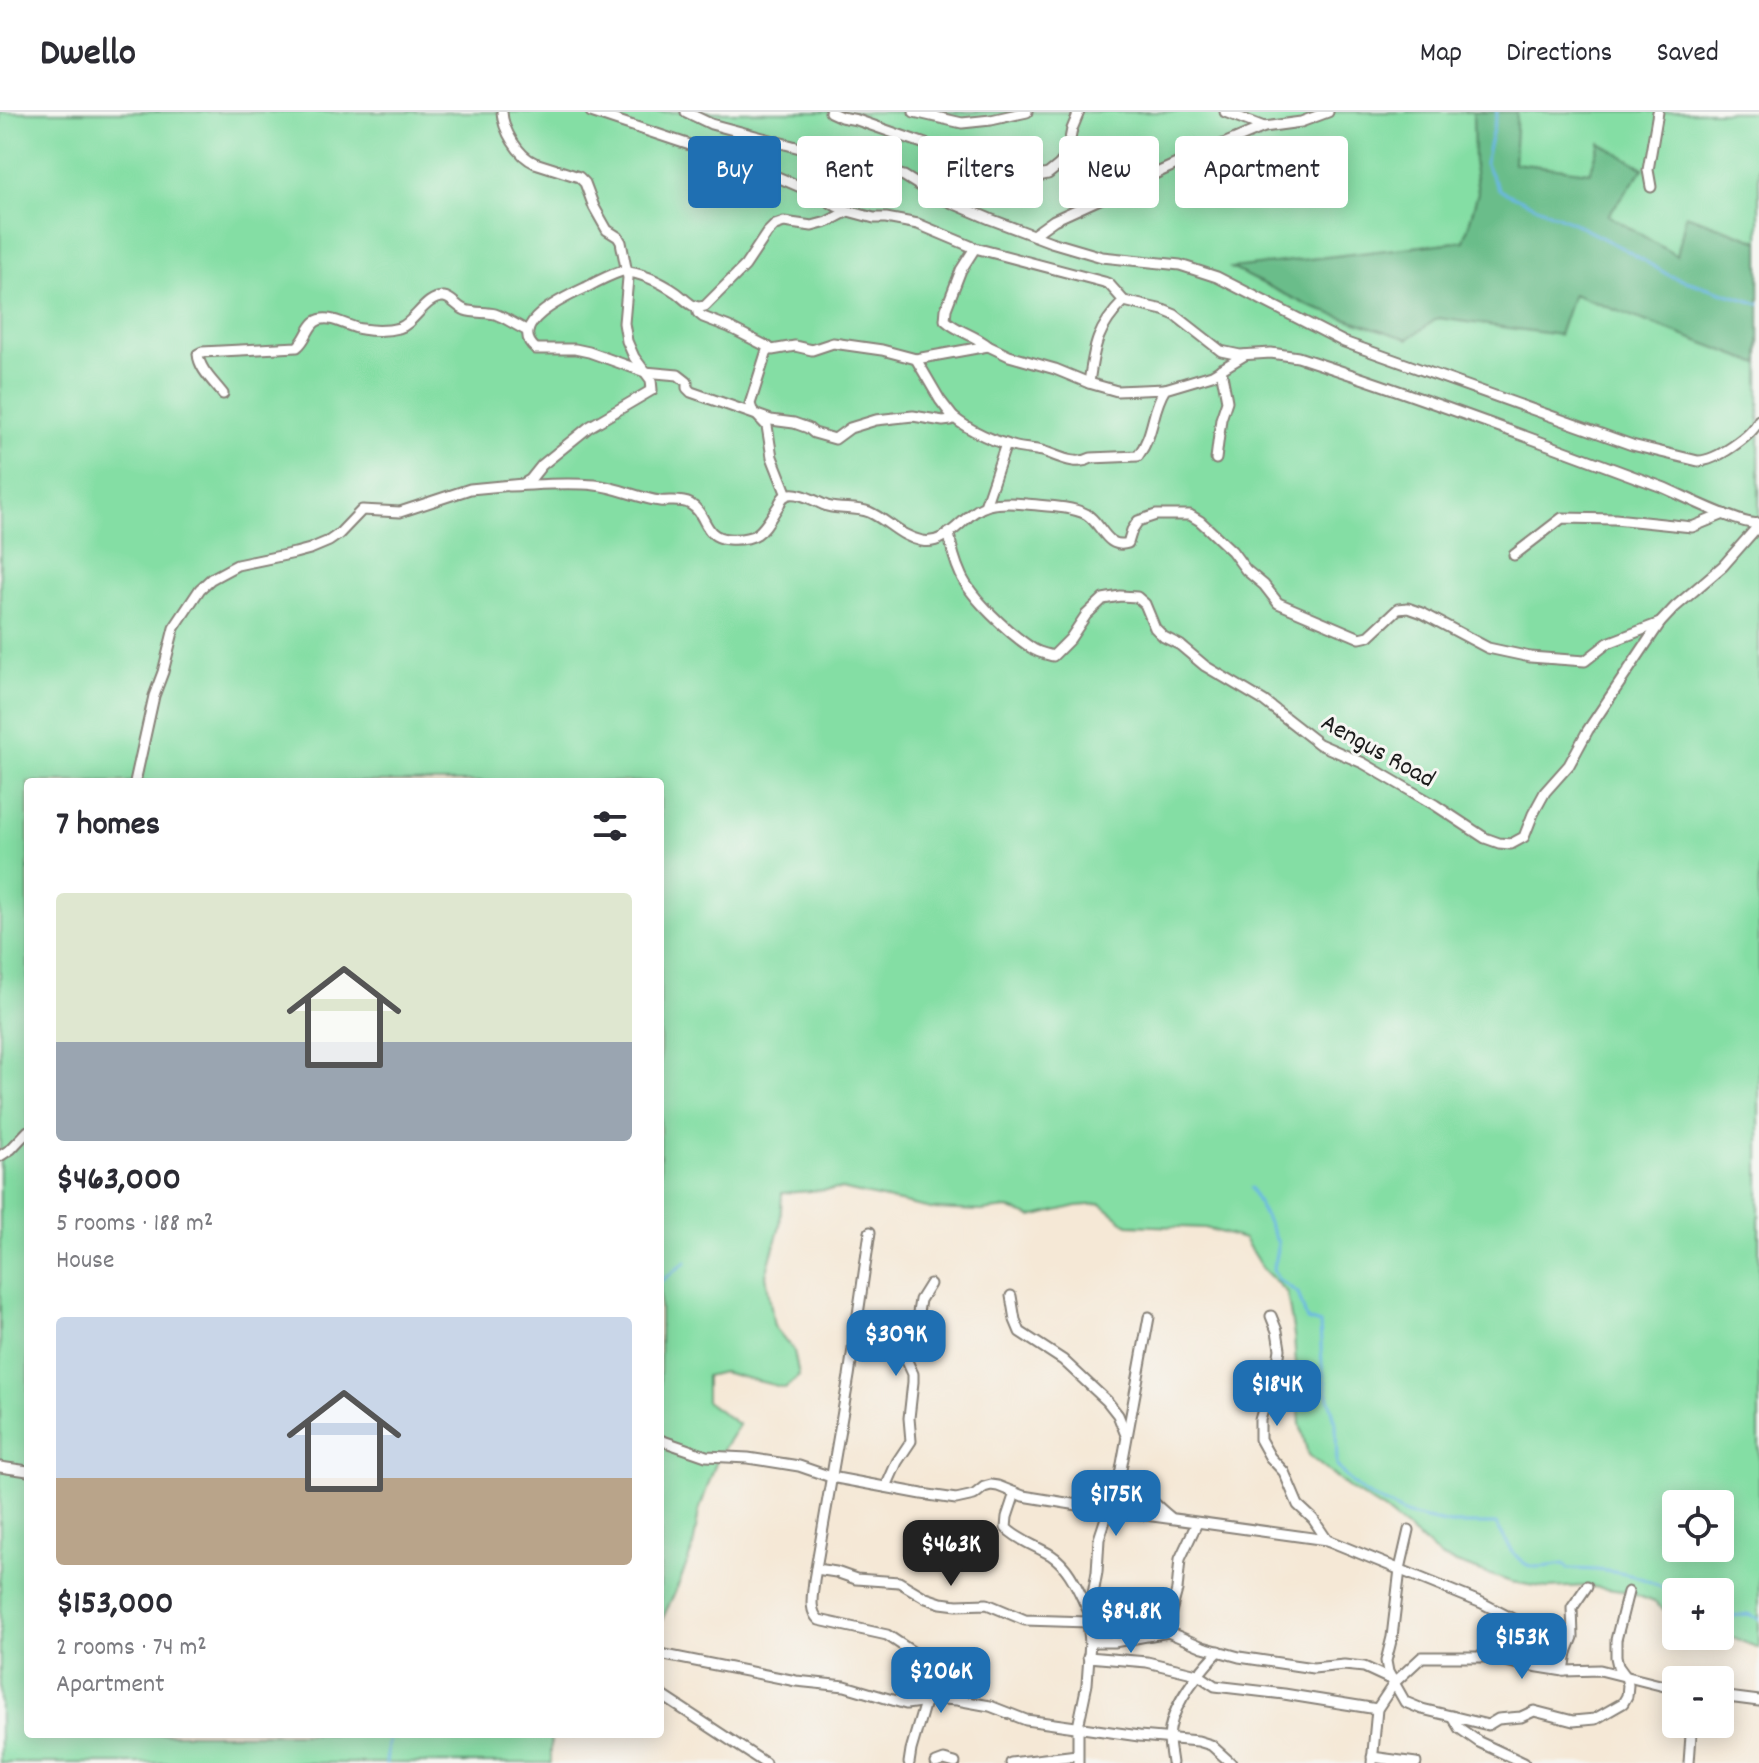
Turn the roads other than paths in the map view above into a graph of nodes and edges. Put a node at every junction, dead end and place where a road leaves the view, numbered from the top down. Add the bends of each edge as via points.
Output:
1 (502, 112) edge
2 (591, 112) edge
3 (686, 112) edge
4 (709, 112) edge
5 (830, 112) edge
6 (914, 112) edge
7 (1027, 112) edge
8 (1079, 112) edge
9 (1225, 112) edge
10 (1328, 112) edge
11 (1658, 112) edge
12 (988, 116) edge
13 (711, 124) junction
14 (1264, 127) junction
15 (1651, 187) dead end
16 (848, 211) junction
17 (1033, 235) junction
18 (975, 248) junction
19 (627, 271) junction
20 (1124, 301) junction
21 (697, 307) junction
22 (528, 331) junction
23 (988, 346) junction
24 (768, 347) junction
25 (1245, 355) junction
26 (916, 359) junction
27 (1221, 369) junction
28 (645, 372) junction
29 (1089, 383) junction
30 (1165, 389) junction
31 (223, 394) dead end
32 (758, 416) junction
33 (953, 417) junction
34 (1759, 420) edge
35 (1006, 444) junction
36 (1216, 459) dead end
37 (509, 486) junction
38 (787, 495) junction
39 (985, 506) junction
40 (1724, 514) junction
41 (1759, 524) edge
42 (949, 533) junction
43 (1514, 555) dead end
44 (1660, 623) junction
45 (136, 778) edge
46 (24, 1135) edge
47 (0, 1156) edge
48 (870, 1232) dead end
49 (930, 1284) dead end
50 (1011, 1296) dead end
51 (1271, 1316) dead end
52 (1149, 1317) dead end
53 (1127, 1437) junction
54 (664, 1441) edge
55 (0, 1467) edge
56 (24, 1470) edge
57 (1120, 1475) junction
58 (831, 1477) junction
59 (886, 1487) junction
60 (1015, 1493) junction
61 (1109, 1510) junction
62 (1172, 1519) junction
63 (1197, 1523) junction
64 (1409, 1530) dead end
65 (1327, 1540) junction
66 (816, 1569) junction
67 (1400, 1569) junction
68 (1587, 1586) dead end
69 (1628, 1592) dead end
70 (1089, 1618) junction
71 (1168, 1632) junction
72 (1090, 1642) junction
73 (1219, 1651) junction
74 (1567, 1652) junction
75 (664, 1655) edge
76 (1088, 1657) junction
77 (1564, 1671) junction
78 (1197, 1674) junction
79 (1626, 1677) junction
80 (1395, 1682) junction
81 (1662, 1686) edge
82 (664, 1697) edge
83 (1734, 1698) edge
84 (930, 1700) junction
85 (1759, 1701) edge
86 (1377, 1709) junction
87 (1452, 1716) junction
88 (1078, 1727) junction
89 (1169, 1738) junction
90 (1691, 1738) edge
91 (1078, 1760) edge
92 (1372, 1760) edge
93 (765, 1763) edge
94 (909, 1763) edge
95 (936, 1763) edge
96 (955, 1763) edge
97 (1011, 1763) edge
98 (1172, 1763) edge
99 (1231, 1763) edge
100 (1416, 1763) edge
101 (1524, 1763) edge
102 (1689, 1763) edge

1 - 19 street via 528,160 574,174 585,183 607,230 621,242
2 - 16 street via 750,165
3 - 13 street
4 - 13 street
5 - 8 street via 1028,178 1048,174 1067,155
6 - 12 street via 962,123
7 - 12 street
9 - 14 street
10 - 14 street
11 - 15 street via 1648,170
13 - 17 street via 904,176 936,196
14 - 17 street via 1054,220
16 - 18 street, Aengus Road via 918,224
16 - 21 street via 812,226 775,225 713,300
17 - 34 street via 1102,257 1198,270 1344,342 1632,445 1706,461 1755,430
18 - 20 street, Aengus Road via 1104,282
18 - 23 street via 961,270 945,320
19 - 21 street
19 - 22 street via 553,303
19 - 28 street via 625,332
20 - 25 street, Aengus Road via 1163,310 1221,351
20 - 29 street via 1109,315 1094,346
21 - 24 street via 703,317
22 - 28 street via 536,349 575,349
22 - 31 street via 501,316 467,311 443,297 419,311 408,325 389,330 324,319 297,347 198,354
23 - 26 street
23 - 29 street
24 - 26 street via 812,350 833,343
24 - 32 street via 750,400
25 - 27 street
25 - 40 street, Aengus Road via 1286,354 1406,392
26 - 33 street
27 - 30 street
27 - 36 street via 1227,401
28 - 32 street via 678,375 691,392
28 - 37 street via 653,387 649,393 589,427 530,480
29 - 30 street via 1117,391
30 - 35 street via 1150,435 1136,456 1085,462
32 - 33 street via 835,439 876,420
32 - 38 street via 767,426
33 - 35 street
35 - 39 street
37 - 38 street via 597,485 681,501 697,511 715,536 729,539 761,533
37 - 45 street via 470,489 400,512 362,510 329,541 237,565 211,579 174,628
38 - 42 street via 864,510 903,536 919,540 938,541
39 - 42 street
39 - 44 street via 1022,504 1079,512 1121,545 1128,543 1138,521 1190,515 1232,551 1278,603 1360,638 1398,609 1408,608 1488,648 1585,661 1608,643
40 - 41 street, Aengus Road
40 - 43 street via 1692,527 1562,518
41 - 44 street, Aengus Road via 1723,566
42 - 44 street, Aengus Road via 961,577 1032,649 1053,656 1103,599 1137,597 1164,637 1264,701 1312,739 1505,845 1524,837 1545,792 1569,765
46 - 47 street
48 - 58 street
49 - 59 street via 920,1300 906,1354 913,1374 911,1441
50 - 53 street via 1020,1332 1063,1360 1107,1401
51 - 65 street via 1280,1349 1260,1420 1260,1439 1284,1472 1298,1505
52 - 53 street
53 - 57 street
54 - 58 street via 706,1456 784,1463
55 - 56 street
57 - 61 street
57 - 62 street
58 - 59 street
58 - 66 street
59 - 60 street via 956,1499 991,1485
60 - 61 street
60 - 70 street via 1006,1528 1063,1564
61 - 62 street
61 - 70 street via 1099,1539
62 - 63 street
63 - 65 street
63 - 71 street via 1180,1559
64 - 67 street
65 - 67 street
66 - 70 street via 899,1582 941,1603 987,1604 1025,1620
66 - 84 street via 814,1615 887,1635 914,1653 925,1671
67 - 74 street via 1482,1603
67 - 80 street via 1386,1661
68 - 74 street via 1572,1608 1573,1637
69 - 79 street via 1616,1640 1618,1666
70 - 72 street
71 - 72 street
71 - 73 street
72 - 76 street
73 - 78 street
73 - 80 street via 1313,1668 1364,1667
74 - 77 street
75 - 84 street via 845,1686 906,1704
76 - 78 street via 1147,1662
76 - 88 street
77 - 79 street via 1600,1670
77 - 80 street via 1488,1657 1422,1657
78 - 86 street via 1215,1686
78 - 89 street via 1173,1716
79 - 81 street
79 - 87 street via 1623,1703 1595,1719 1573,1721 1534,1711 1488,1725
80 - 86 street
80 - 87 street via 1405,1702
82 - 93 street
83 - 85 street
84 - 88 street via 990,1706 1026,1720
84 - 94 street
86 - 92 street
87 - 101 street via 1479,1742
88 - 89 street
88 - 91 street
89 - 98 street
89 - 99 street via 1211,1745
90 - 102 street
91 - 97 street
92 - 100 street
95 - 96 street

